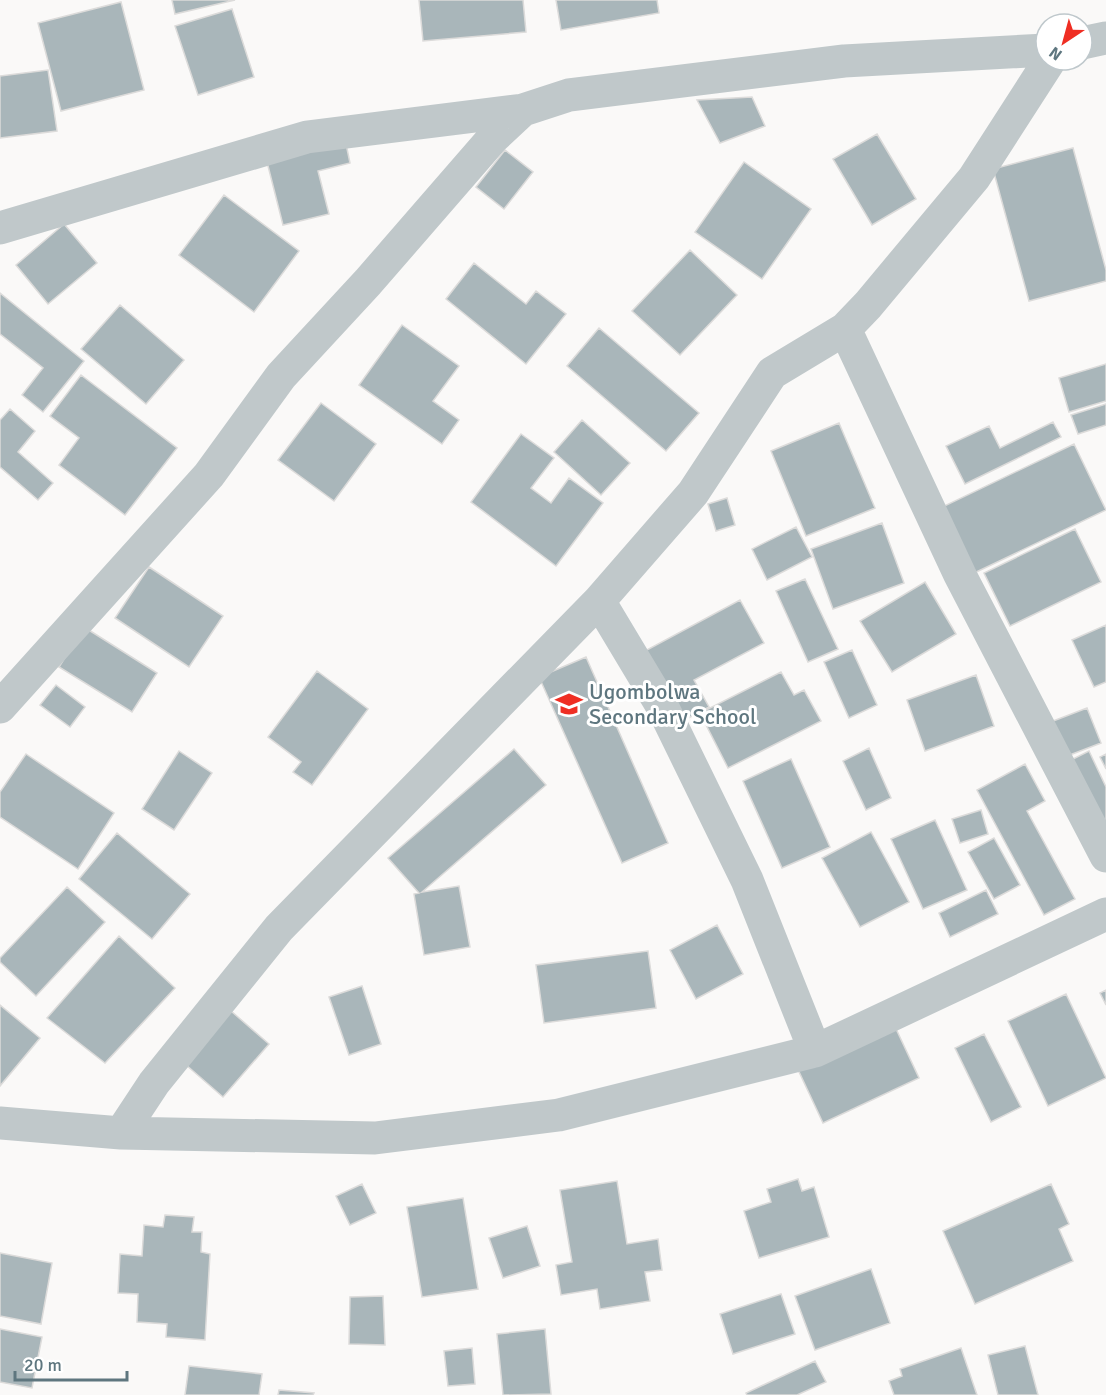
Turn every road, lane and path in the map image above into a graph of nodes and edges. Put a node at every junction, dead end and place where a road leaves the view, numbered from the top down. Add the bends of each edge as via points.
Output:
1 (1034, 51) edge
2 (1042, 72) edge
3 (523, 110) junction
4 (0, 228) edge
5 (845, 329) junction
6 (599, 601) junction
7 (0, 707) edge
8 (1106, 856) edge
9 (1106, 914) edge
10 (814, 1051) junction
11 (0, 1123) edge
12 (120, 1133) junction

1 - 3 street via 844,62 569,95
2 - 5 street via 974,178
3 - 4 street via 307,137
3 - 7 street via 493,138 281,376 209,475
5 - 6 street via 772,373 693,493
5 - 8 street via 960,575
6 - 10 street via 662,706 742,870
6 - 12 street via 279,928 154,1083
9 - 10 street
10 - 12 street via 559,1115 387,1137
11 - 12 street

